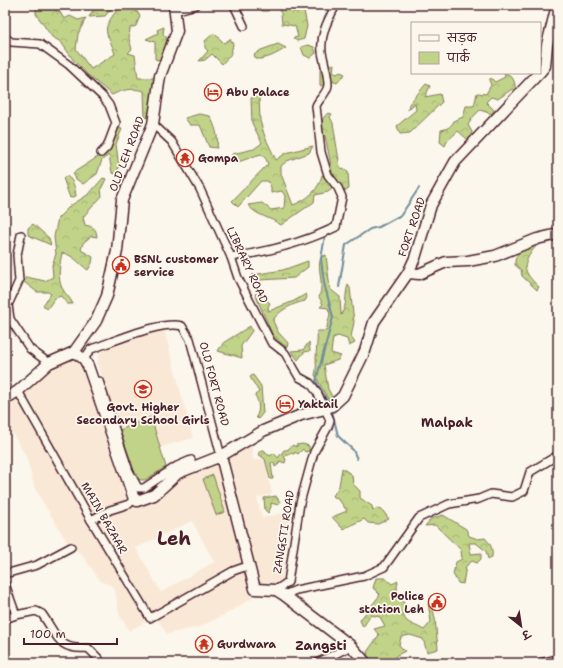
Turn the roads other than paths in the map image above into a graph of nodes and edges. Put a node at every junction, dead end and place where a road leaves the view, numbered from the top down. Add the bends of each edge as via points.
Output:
1 (196, 5) edge
2 (234, 5) edge
3 (336, 5) edge
4 (557, 5) edge
5 (174, 8) edge
6 (244, 26) dead end
7 (5, 37) edge
8 (541, 70) edge
9 (537, 74) edge
10 (154, 124) junction
11 (101, 153) dead end
12 (558, 234) edge
13 (21, 235) dead end
14 (231, 257) junction
15 (408, 273) junction
16 (74, 352) junction
17 (84, 359) junction
18 (49, 363) junction
19 (99, 381) dead end
20 (18, 391) junction
21 (5, 399) edge
22 (329, 407) junction
23 (558, 455) edge
24 (221, 456) junction
25 (191, 460) dead end
26 (134, 499) junction
27 (91, 520) junction
28 (71, 547) dead end
29 (250, 565) junction
30 (5, 574) edge
31 (5, 584) edge
32 (280, 592) junction
33 (16, 615) junction
34 (5, 619) edge
35 (351, 646) junction
36 (99, 658) dead end
37 (558, 659) edge
38 (317, 663) edge
39 (366, 663) edge
40 (540, 663) edge

1 - 5 street
2 - 6 street
3 - 14 street via 322,36 328,86 316,106 321,152 328,175 342,197 336,227 318,236 270,250
4 - 8 street, FORT ROAD via 547,45 545,66
5 - 10 street, OLD LEH ROAD via 177,31 160,76
7 - 11 street via 11,42 40,44 69,65 102,96 109,105 116,124
9 - 15 street, FORT ROAD via 455,162 431,205
10 - 14 street, LIBRARY ROAD via 172,142 200,189
10 - 16 street, OLD LEH ROAD via 122,200 117,251 107,296 96,321
12 - 15 street via 537,239 495,256 446,262 419,274
13 - 18 street via 17,255 19,281 8,305 10,319 30,349
14 - 22 street, LIBRARY ROAD via 238,278 271,342 285,353 299,377 310,383
15 - 22 street, FORT ROAD via 374,322 365,351 343,396
16 - 17 street
16 - 18 street
17 - 24 street, OLD FORT ROAD via 91,349 98,346 161,326 182,326 190,339
17 - 26 street
18 - 20 street
19 - 25 street via 129,471 138,488 144,488 177,466
20 - 21 street
20 - 27 street, MAIN BAZAAR
22 - 24 street via 263,431
22 - 32 street, ZANGSTI ROAD via 328,428 314,452 302,496 288,582
23 - 32 street via 530,472 524,491 512,497 491,494 479,499 449,504 419,518 384,567 364,576
24 - 26 street via 178,473 154,494 137,501
24 - 29 street, OLD FORT ROAD
26 - 27 street via 129,504
27 - 29 street, MAIN BAZAAR via 150,618 233,571
28 - 30 street via 37,565
29 - 32 street, OLD FORT ROAD via 255,588
31 - 33 street
32 - 35 street
33 - 34 street
33 - 36 street via 36,611 42,614 65,646 75,649 88,648
35 - 38 street
35 - 39 street
37 - 40 street

